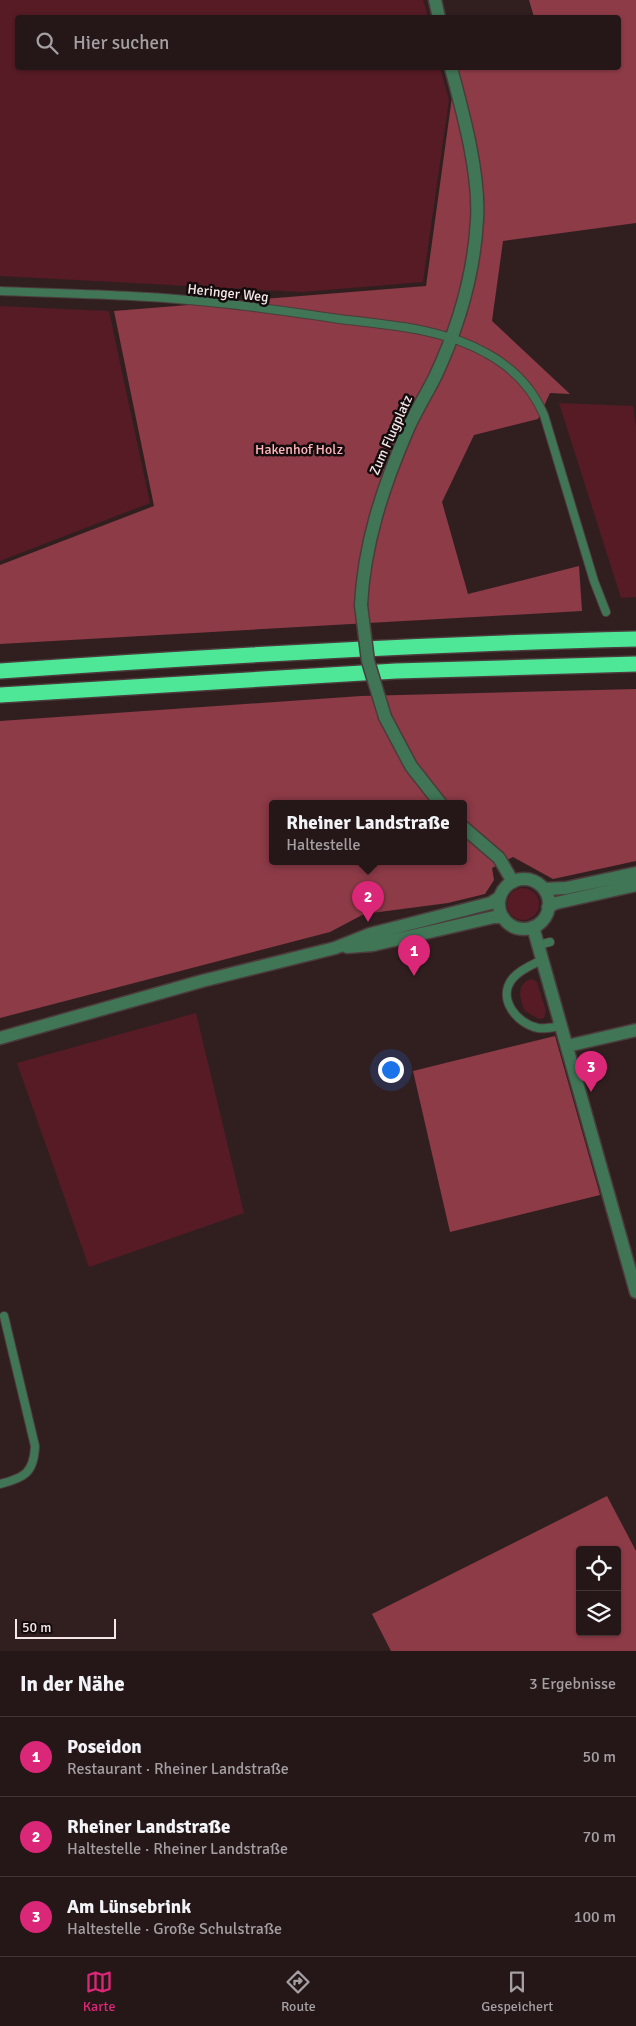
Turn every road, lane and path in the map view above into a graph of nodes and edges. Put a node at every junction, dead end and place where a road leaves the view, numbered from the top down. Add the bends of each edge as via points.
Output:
1 (435, 0) edge
2 (438, 15) edge
3 (451, 70) edge
4 (0, 290) edge
5 (451, 338) junction
6 (606, 612) dead end
7 (636, 639) edge
8 (636, 664) edge
9 (0, 671) edge
10 (0, 696) edge
11 (438, 800) edge
12 (467, 830) edge
13 (636, 873) edge
14 (513, 882) junction
15 (636, 885) edge
16 (544, 890) junction
17 (500, 897) junction
18 (548, 907) junction
19 (503, 917) junction
20 (533, 927) junction
21 (335, 948) junction
22 (542, 960) junction
23 (561, 1026) junction
24 (636, 1030) edge
25 (0, 1038) edge
26 (567, 1046) junction
27 (636, 1292) edge
28 (4, 1316) dead end
29 (0, 1484) edge

1 - 2 street
3 - 5 street, Zum Flugplatz via 472,164 477,219 465,297
4 - 5 lane, Heringer Weg via 218,302 416,329
5 - 6 lane, Heringer Weg via 486,352 510,369 536,398
5 - 11 street, Zum Flugplatz, bridge via 385,486 370,535 361,606 368,661 385,717 411,766
7 - 9 highway via 295,651
8 - 10 highway via 396,670
12 - 14 street via 499,858
13 - 16 street
14 - 16 street via 530,880
14 - 17 street
15 - 18 street
16 - 18 street
17 - 19 street
17 - 21 street via 370,934
18 - 20 street via 543,919
19 - 20 street via 516,927
19 - 21 street via 373,945
20 - 22 street via 544,943
21 - 25 street via 193,983
22 - 23 street
22 - 23 lane via 523,969 511,980 507,996 512,1011 522,1022 538,1028
23 - 26 street
24 - 26 street
26 - 27 street
28 - 29 lane via 35,1446 35,1460 29,1472 17,1480

